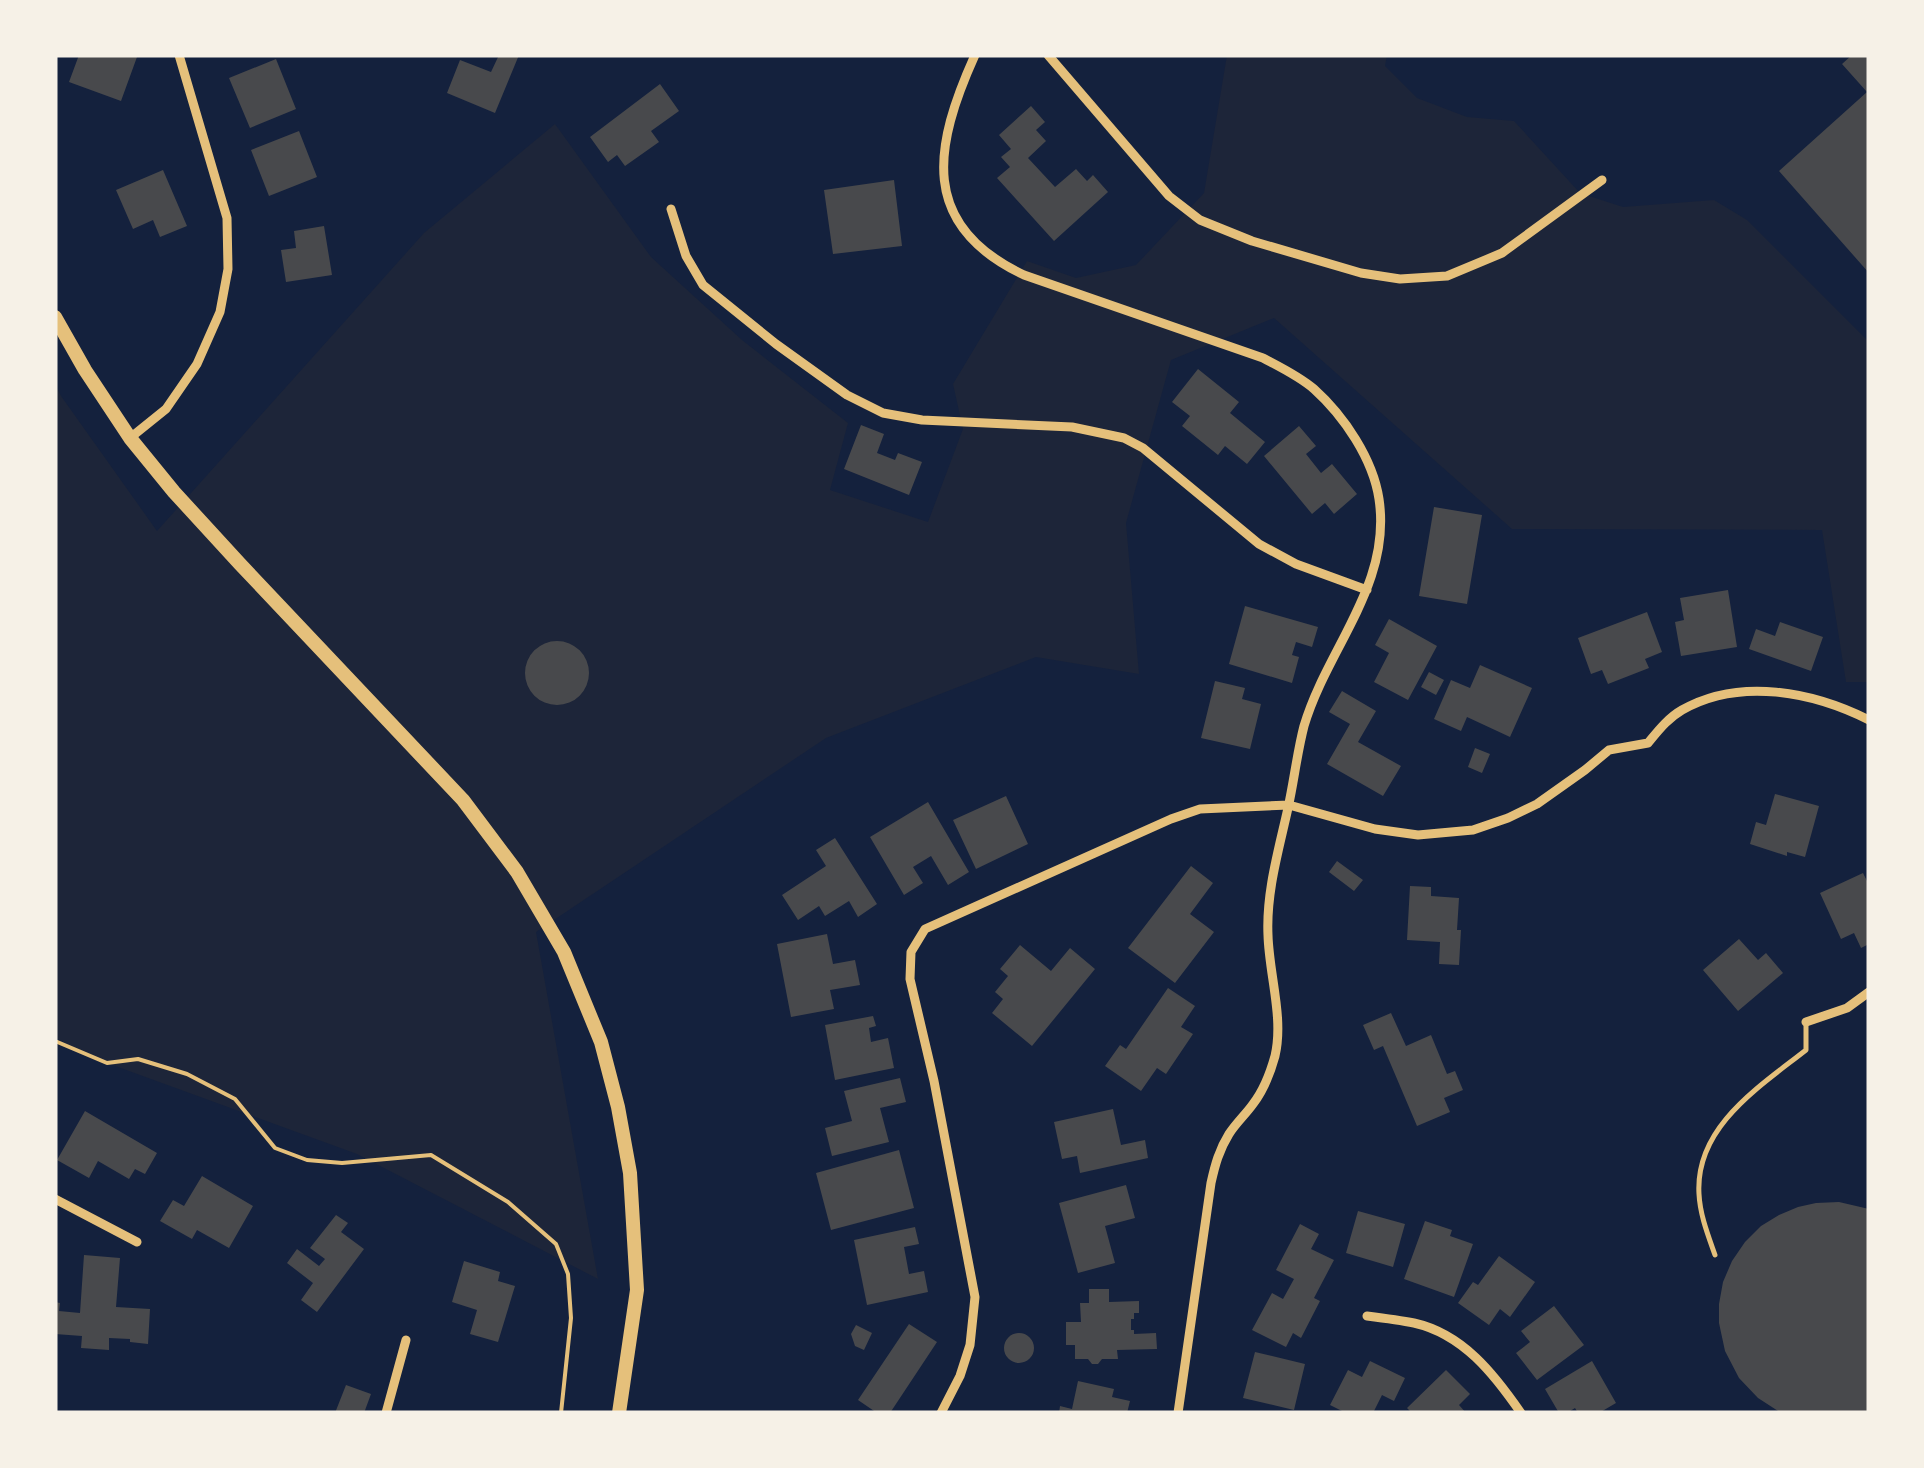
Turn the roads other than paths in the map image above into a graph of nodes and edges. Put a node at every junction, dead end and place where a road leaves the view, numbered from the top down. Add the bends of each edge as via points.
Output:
1 (179, 55) edge
2 (975, 55) edge
3 (1048, 55) edge
4 (1602, 180) dead end
5 (672, 209) dead end
6 (55, 317) edge
7 (130, 438) junction
8 (1367, 590) junction
9 (1869, 720) edge
10 (1289, 805) junction
11 (1869, 992) edge
12 (1806, 1022) joint
13 (55, 1199) edge
14 (137, 1242) dead end
15 (1714, 1255) dead end
16 (1367, 1316) dead end
17 (406, 1340) dead end
18 (386, 1413) edge
19 (619, 1413) edge
20 (942, 1413) edge
21 (1178, 1413) edge
22 (1521, 1413) edge

1 - 7 street via 227,218 228,269 220,312 197,364 166,408
2 - 8 street via 947,128 942,162 955,217 970,239 1024,275 1262,358 1313,388 1353,437 1375,480 1381,531
3 - 4 street via 1169,196 1200,220 1361,273 1446,276 1502,253
5 - 8 street via 703,285 847,396 922,420 1072,427 1124,438 1259,544
6 - 7 main road
7 - 19 main road via 462,800 517,872 564,952 600,1042 630,1173 637,1290
8 - 10 street via 1315,694
9 - 10 street via 1797,694 1713,698 1681,710 1648,743 1609,750 1537,804 1473,830 1418,835
10 - 20 street via 1200,810 1170,819 925,929 910,952 975,1297 970,1345
10 - 21 street via 1273,871 1268,932 1276,1052 1267,1082 1217,1156
11 - 12 street
12 - 15 lane via 1806,1050 1730,1114 1700,1166 1698,1192
13 - 14 street
16 - 22 street via 1446,1335 1496,1377
17 - 18 street

